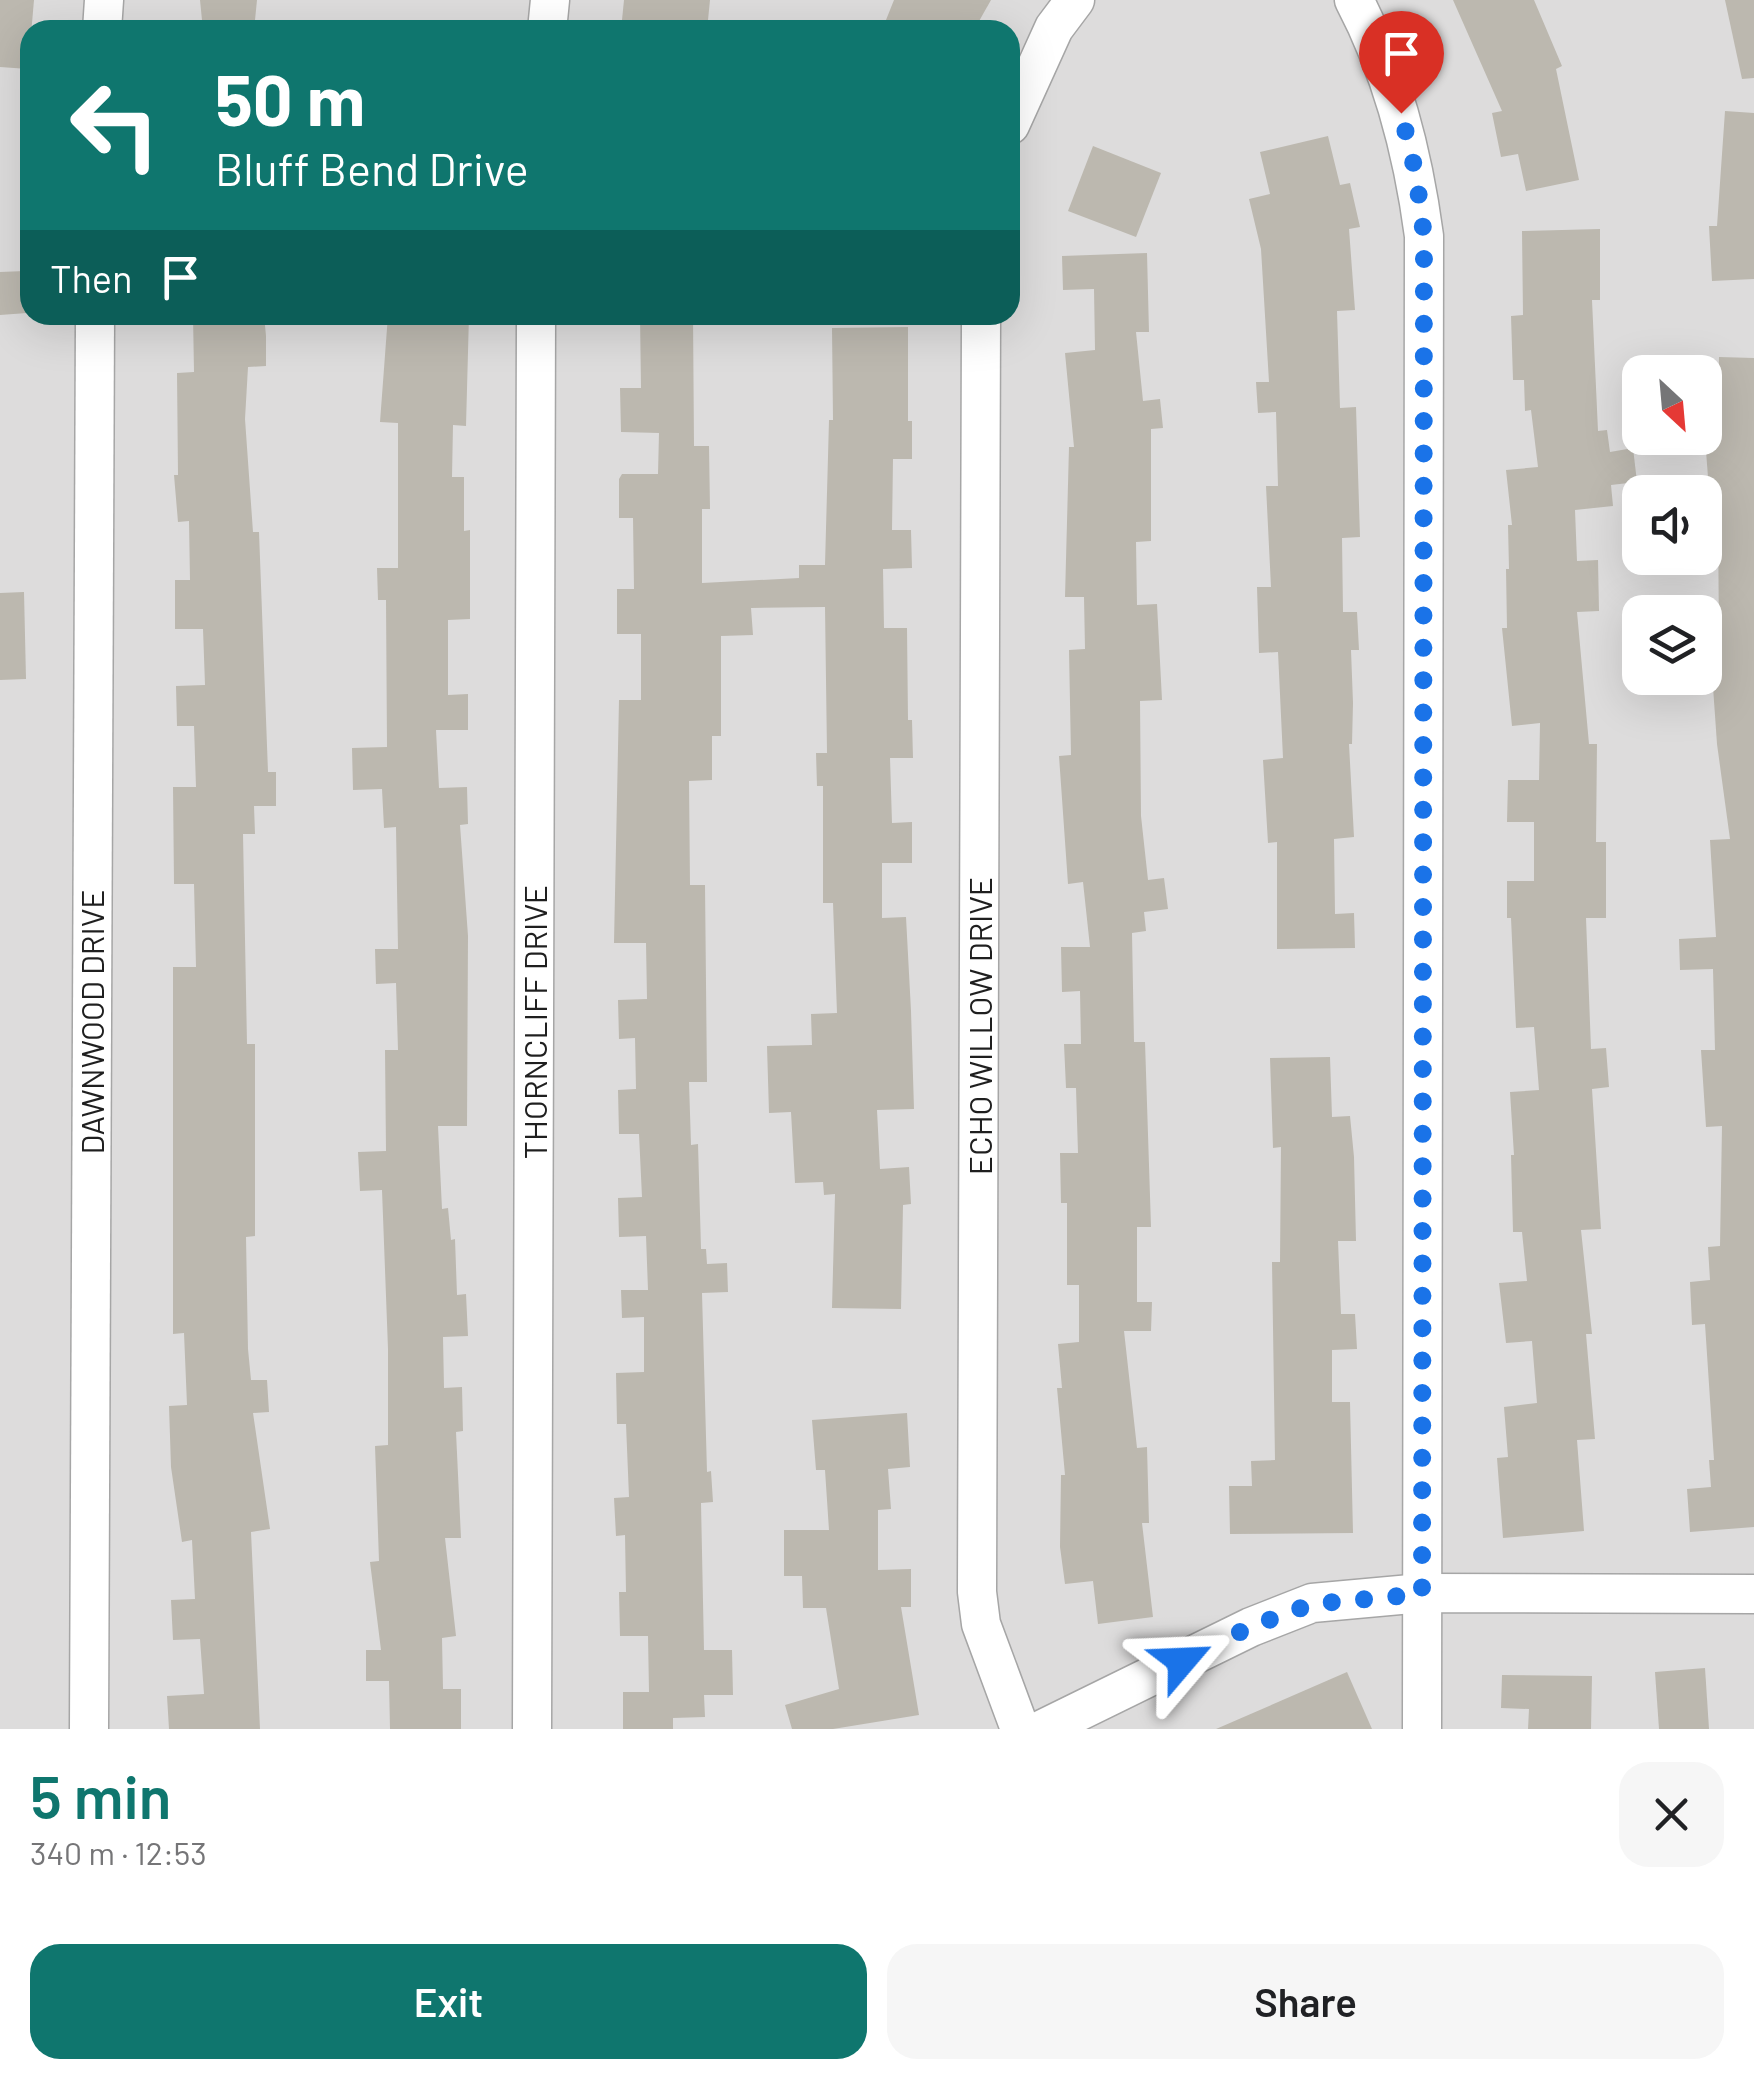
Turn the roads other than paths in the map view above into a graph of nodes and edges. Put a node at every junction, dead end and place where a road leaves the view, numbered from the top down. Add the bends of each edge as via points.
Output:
1 (1075, 0) edge
2 (1354, 0) edge
3 (1020, 103) edge
4 (96, 325) edge
5 (536, 325) edge
6 (980, 325) edge
7 (1422, 1594) junction
8 (1754, 1594) edge
9 (89, 1729) edge
10 (532, 1729) edge
11 (1020, 1729) edge
12 (1043, 1729) edge
13 (1422, 1729) edge

1 - 3 street via 1054,28
2 - 7 street via 1401,113 1424,236
4 - 9 street, DAWNWOOD DRIVE
5 - 10 street, THORNCLIFF DRIVE
6 - 11 street, ECHO WILLOW DRIVE via 977,1592 981,1624
7 - 8 street
7 - 12 street via 1312,1604 1250,1627
7 - 13 street

